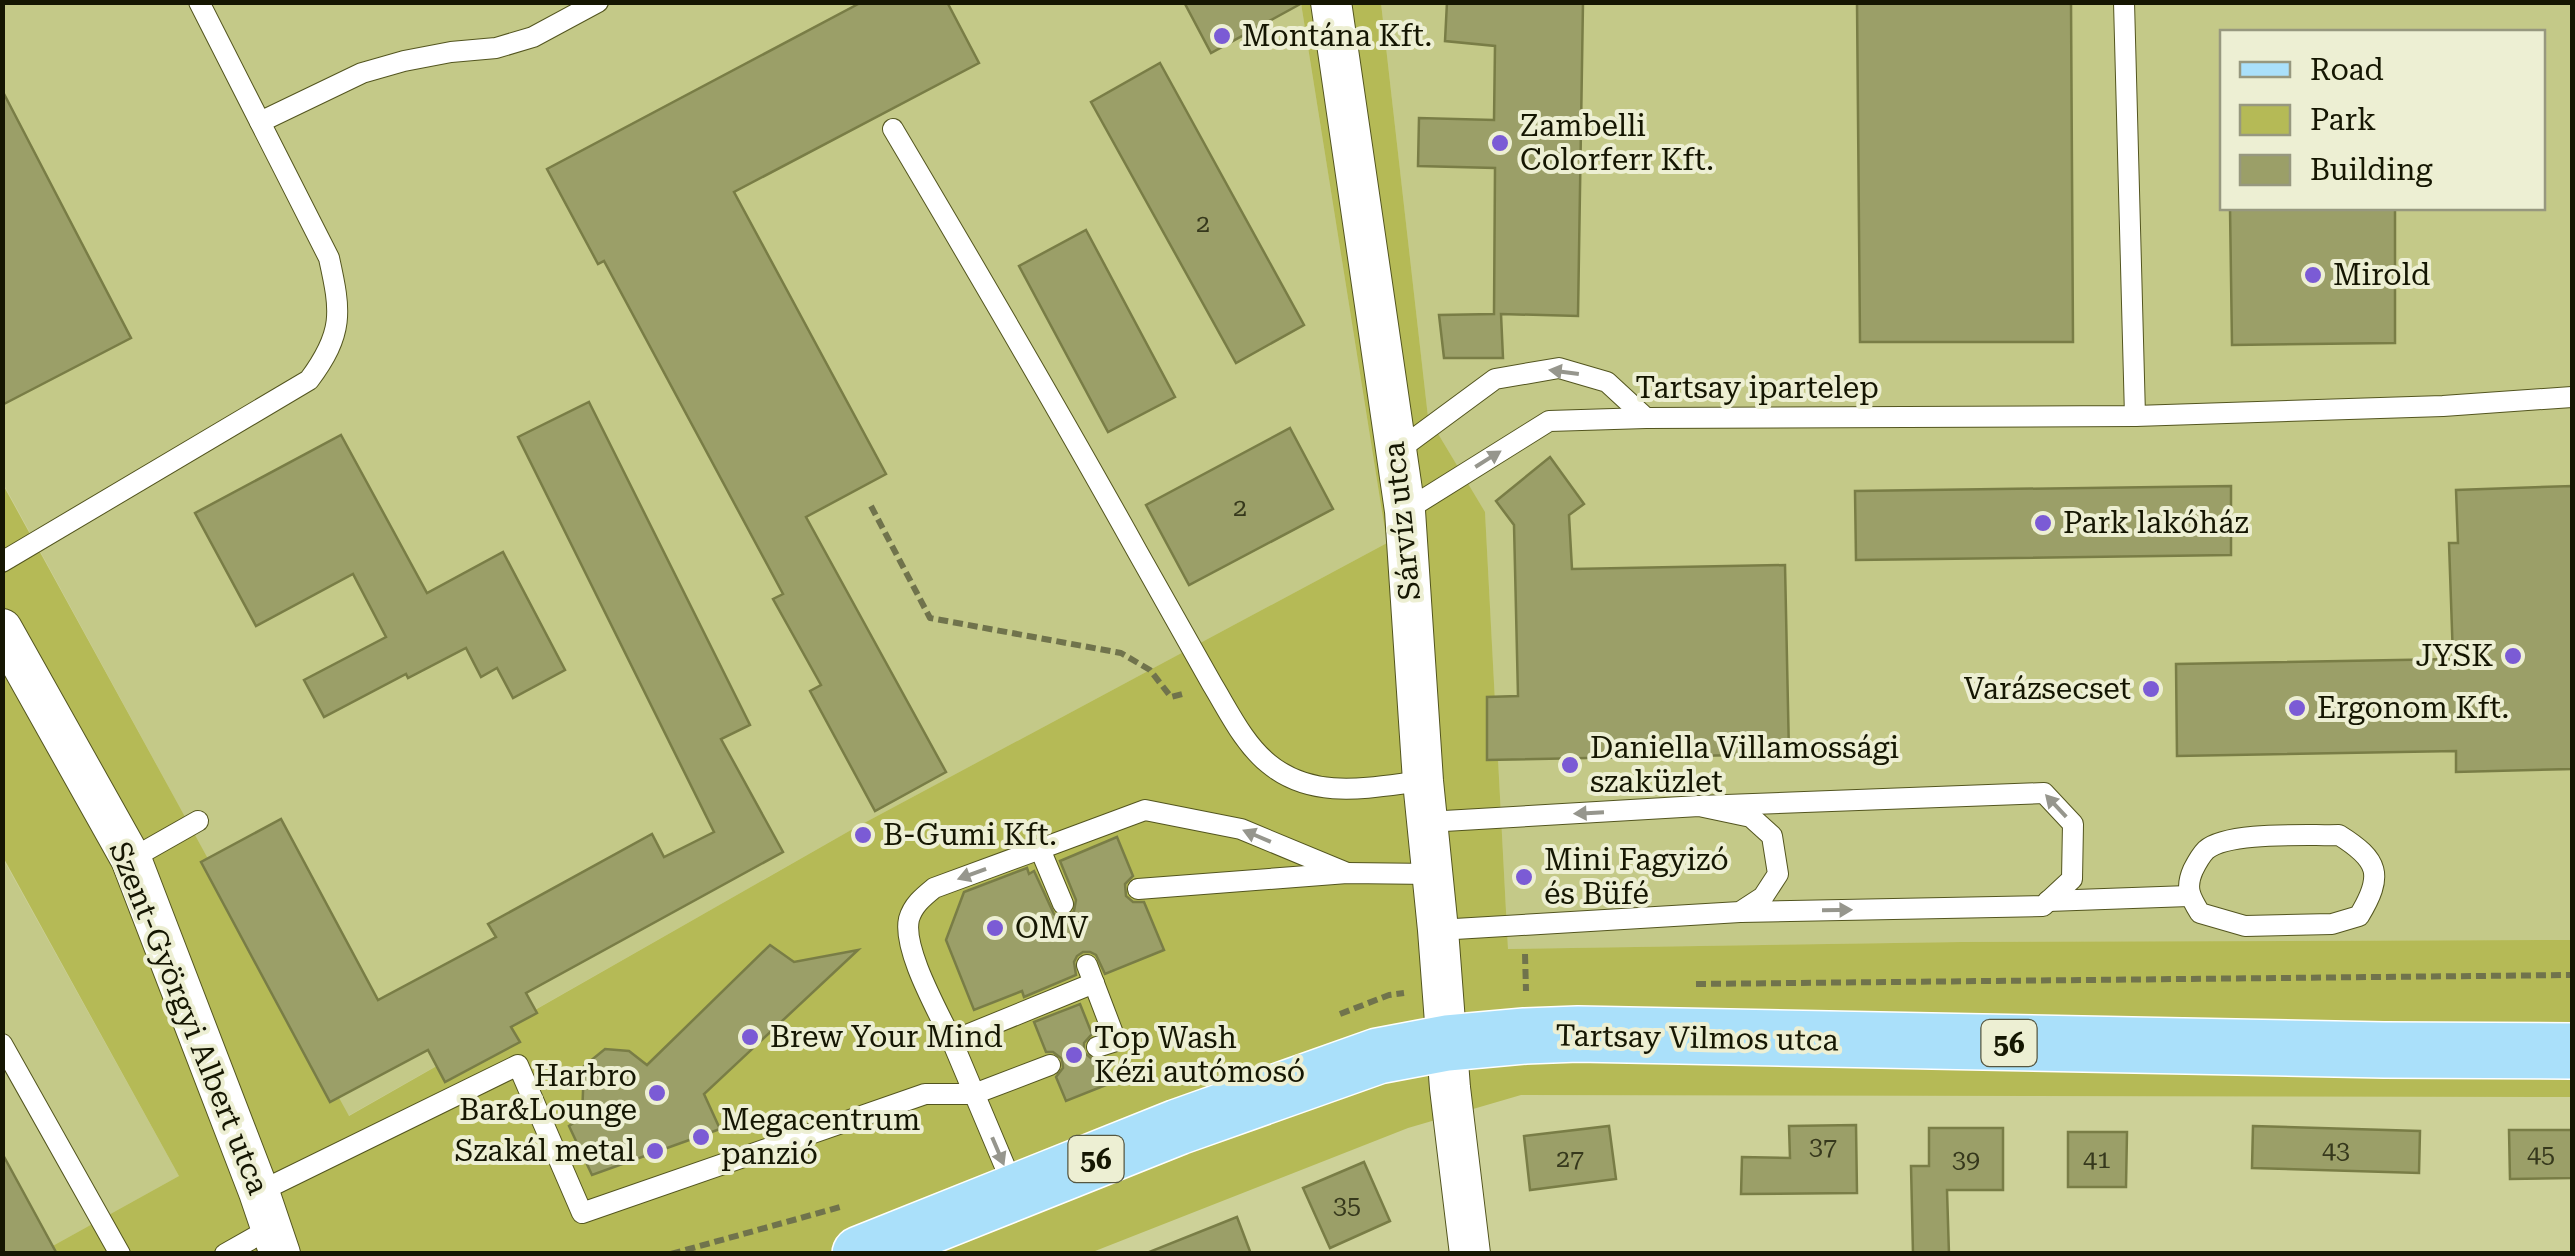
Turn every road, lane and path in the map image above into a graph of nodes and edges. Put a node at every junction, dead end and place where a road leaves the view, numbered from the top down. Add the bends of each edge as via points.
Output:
1 (199, 2) edge
2 (598, 2) edge
3 (1331, 2) edge
4 (2124, 2) edge
5 (260, 122) junction
6 (893, 129) dead end
7 (2572, 397) edge
8 (2135, 416) junction
9 (1646, 418) junction
10 (1396, 452) junction
11 (871, 506) dead end
12 (1405, 511) junction
13 (2, 562) edge
14 (2, 629) edge
15 (1214, 686) junction
16 (1423, 781) junction
17 (1699, 806) junction
18 (198, 821) dead end
19 (1427, 822) junction
20 (1040, 849) junction
21 (130, 859) junction
22 (1347, 874) junction
23 (1432, 874) junction
24 (1138, 889) dead end
25 (2189, 896) junction
26 (2048, 901) junction
27 (1062, 904) dead end
28 (1740, 912) junction
29 (1438, 930) junction
30 (952, 1042) junction
31 (1447, 1043) junction
32 (2, 1044) edge
33 (1098, 1047) dead end
34 (2572, 1052) edge
35 (1050, 1065) dead end
36 (974, 1094) junction
37 (1015, 1190) junction
38 (270, 1224) edge
39 (120, 1254) edge
40 (225, 1254) edge
41 (860, 1254) edge
42 (1470, 1254) edge

1 - 5 lane
2 - 5 lane via 496,48 362,74
3 - 10 street, Sárvíz utca
4 - 8 lane
5 - 13 lane via 329,258 337,333 320,365 309,380
6 - 15 lane
7 - 8 lane, Tartsay ipartelep
8 - 9 lane, Tartsay ipartelep
9 -> 10 lane via 1606,382 1559,368 1496,379
12 -> 9 lane, Tartsay ipartelep via 1549,420
10 - 12 street, Sárvíz utca
11 - 15 path via 930,618 1120,653 1150,670 1170,697
12 - 16 street, Sárvíz utca
14 - 21 street, Szent-Györgyi Albert utca
15 - 16 lane via 1253,748 1292,778 1335,790
16 - 19 street, Sárvíz utca
17 -> 19 lane
26 -> 17 lane via 2072,880 2073,824 2044,793
17 - 28 lane via 1751,817 1772,836 1778,874 1763,897
18 - 21 lane
19 - 23 street, Sárvíz utca
22 -> 20 lane via 1242,829 1145,810
20 - 27 lane
20 -> 30 lane via 934,888 912,910 910,945
21 - 38 street, Szent-Györgyi Albert utca
22 - 23 lane
22 - 24 lane
23 - 29 street, Sárvíz utca
25 - 25 lane via 2200,913 2245,926 2332,924 2358,916 2374,892 2373,868 2362,849 2338,835 2234,838 2207,849 2188,883
25 - 26 lane
28 -> 26 lane
28 - 29 lane
29 - 31 street, Sárvíz utca
30 - 33 lane via 1090,974 1116,1041
30 - 36 lane
31 - 34 main road, Tartsay Vilmos utca / 56 via 1578,1034
31 - 37 main road, Tartsay Vilmos utca / 56 via 1378,1056
31 - 42 street, Sárvíz utca
32 - 39 lane
35 - 36 lane
36 -> 37 lane
36 - 38 lane via 925,1094 582,1213 518,1065
37 - 41 main road, Tartsay Vilmos utca / 56
38 - 40 lane

